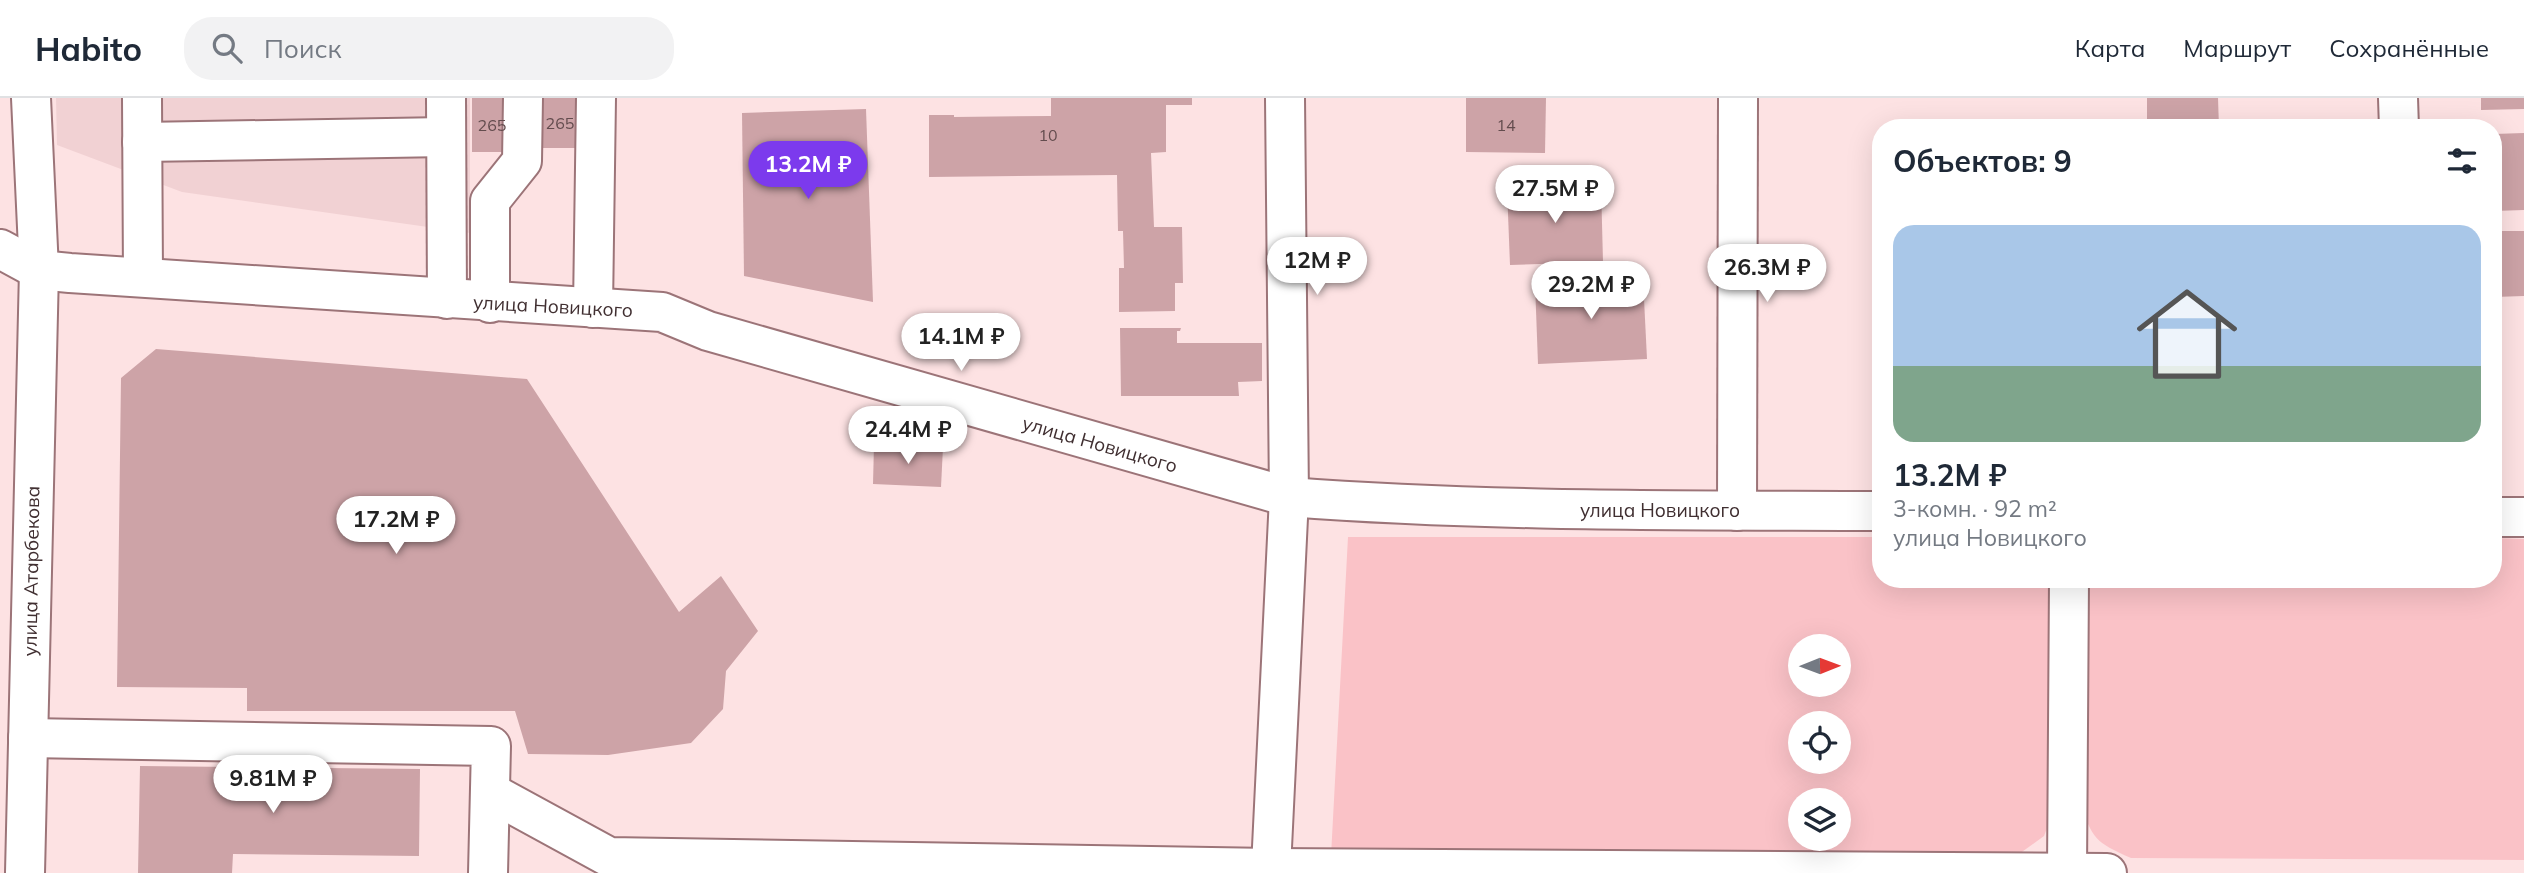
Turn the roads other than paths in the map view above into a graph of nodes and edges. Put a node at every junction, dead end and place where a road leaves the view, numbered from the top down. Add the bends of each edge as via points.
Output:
1 (31, 98) edge
2 (142, 98) edge
3 (446, 98) edge
4 (523, 98) edge
5 (596, 98) edge
6 (1285, 98) edge
7 (1738, 98) edge
8 (2399, 98) edge
9 (2399, 119) edge
10 (446, 137) junction
11 (142, 142) junction
12 (0, 249) edge
13 (39, 270) junction
14 (143, 277) junction
15 (447, 299) junction
16 (490, 303) junction
17 (593, 308) junction
18 (1289, 497) junction
19 (1737, 511) junction
20 (1872, 512) edge
21 (2502, 517) edge
22 (2524, 517) edge
23 (15, 585) edge
24 (2069, 588) edge
25 (28, 738) junction
26 (490, 792) junction
27 (17, 859) edge
28 (1271, 871) edge
29 (488, 873) edge
30 (2067, 873) edge
31 (2107, 873) edge

1 - 13 street, улица Атарбекова
2 - 11 street
3 - 10 street
4 - 16 street via 522,161 490,201
5 - 17 street
6 - 18 street
7 - 19 street
8 - 9 street
10 - 11 street
10 - 15 street
11 - 14 street
12 - 13 street
13 - 14 street, улица Новицкого
13 - 23 street, улица Атарбекова
14 - 15 street, улица Новицкого
15 - 16 street, улица Новицкого
16 - 17 street, улица Новицкого
17 - 18 street, улица Новицкого via 662,312 708,331
18 - 19 street, улица Новицкого via 1547,510
18 - 28 street
19 - 20 street, улица Новицкого
21 - 22 street
23 - 25 street, улица Атарбекова
24 - 30 street
25 - 26 street via 491,746
25 - 27 street, улица Атарбекова
26 - 28 street via 609,856
26 - 29 street
28 - 30 street
30 - 31 street

